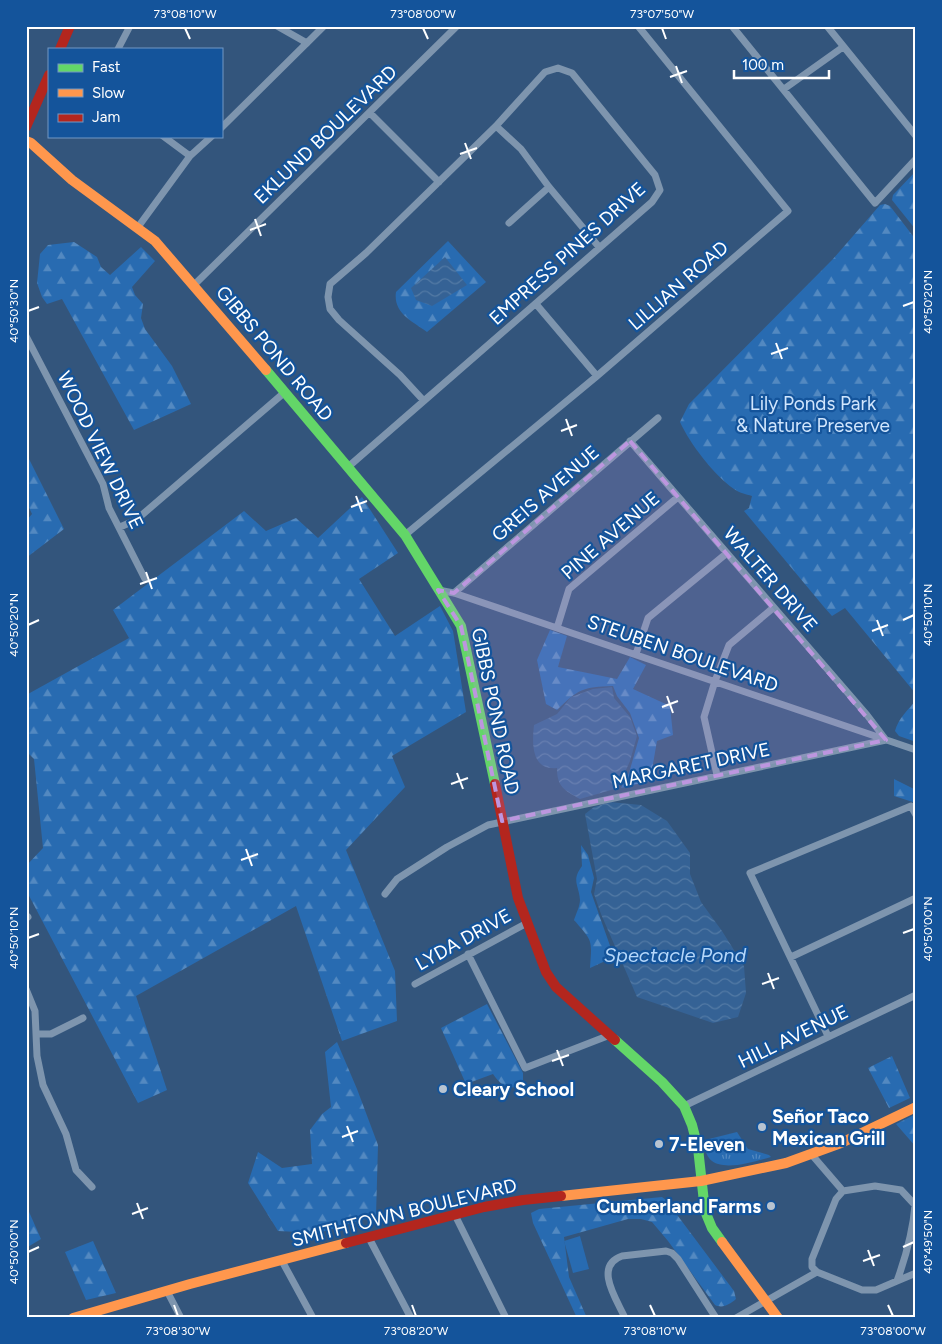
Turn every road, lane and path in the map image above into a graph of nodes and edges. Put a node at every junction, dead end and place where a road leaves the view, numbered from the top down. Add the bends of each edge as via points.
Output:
1 (70, 26) edge
2 (130, 26) edge
3 (277, 26) edge
4 (324, 26) edge
5 (457, 26) edge
6 (638, 26) edge
7 (732, 26) edge
8 (826, 26) edge
9 (306, 43) junction
10 (843, 47) junction
11 (60, 48) edge
12 (119, 48) edge
13 (48, 77) edge
14 (784, 89) junction
15 (370, 113) junction
16 (496, 126) junction
17 (26, 127) edge
18 (222, 127) edge
19 (916, 136) edge
20 (166, 138) edge
21 (210, 138) edge
22 (26, 141) edge
23 (190, 156) junction
24 (916, 160) edge
25 (439, 182) junction
26 (549, 187) junction
27 (508, 223) dead end
28 (138, 227) junction
29 (599, 248) junction
30 (194, 285) junction
31 (536, 304) junction
32 (26, 336) edge
33 (597, 376) junction
34 (285, 392) junction
35 (424, 401) junction
36 (658, 418) dead end
37 (630, 441) junction
38 (348, 467) junction
39 (678, 497) junction
40 (120, 528) junction
41 (405, 535) junction
42 (727, 553) junction
43 (145, 579) dead end
44 (438, 590) junction
45 (454, 593) junction
46 (773, 608) junction
47 (557, 628) junction
48 (636, 654) junction
49 (715, 682) junction
50 (886, 740) junction
51 (916, 750) edge
52 (717, 776) junction
53 (916, 815) edge
54 (502, 821) junction
55 (385, 894) dead end
56 (916, 898) edge
57 (527, 923) junction
58 (468, 954) junction
59 (791, 957) junction
60 (415, 984) dead end
61 (26, 989) edge
62 (916, 995) edge
63 (84, 1018) dead end
64 (36, 1034) junction
65 (610, 1035) junction
66 (828, 1036) junction
67 (684, 1106) junction
68 (916, 1107) edge
69 (812, 1154) junction
70 (701, 1181) junction
71 (92, 1187) dead end
72 (843, 1191) junction
73 (916, 1205) edge
74 (455, 1215) junction
75 (369, 1238) junction
76 (282, 1261) junction
77 (817, 1272) junction
78 (916, 1273) edge
79 (897, 1281) junction
80 (167, 1291) junction
81 (765, 1301) junction
82 (97, 1314) edge
83 (73, 1318) edge
84 (181, 1318) edge
85 (313, 1318) edge
86 (411, 1318) edge
87 (506, 1318) edge
88 (625, 1318) edge
89 (716, 1318) edge
90 (736, 1318) edge
91 (778, 1318) edge

1 - 11 street
2 - 12 street
3 - 9 street
4 - 9 street
5 - 15 street, EKLUND BOULEVARD
6 - 33 street, LILLIAN ROAD via 788,211
7 - 14 street
8 - 10 street
9 - 18 street
10 - 14 street
10 - 19 street
13 - 17 street
14 - 24 street via 875,203
15 - 25 street
15 - 30 street, EKLUND BOULEVARD
16 - 25 street, EMPRESS PINES DRIVE
16 - 26 street via 521,149
16 - 29 street, EMPRESS PINES DRIVE via 545,72 558,68 572,73 655,175 660,190 652,202
20 - 23 street
21 - 23 street
22 - 28 street, GIBBS POND ROAD via 72,180
23 - 28 street
25 - 35 street, EMPRESS PINES DRIVE via 330,284 328,297 330,308 338,320
26 - 27 street
26 - 29 street
28 - 30 street, GIBBS POND ROAD via 155,241
29 - 31 street, EMPRESS PINES DRIVE
30 - 34 street, GIBBS POND ROAD
31 - 33 street
31 - 35 street, EMPRESS PINES DRIVE
32 - 40 street, WOOD VIEW DRIVE via 103,484 109,508
33 - 41 street, LILLIAN ROAD
34 - 38 street, GIBBS POND ROAD
34 - 40 street via 136,520
35 - 38 street, EMPRESS PINES DRIVE
36 - 37 street, GREIS AVENUE
37 - 39 street, WALTER DRIVE
37 - 45 street, GREIS AVENUE
38 - 41 street, GIBBS POND ROAD
39 - 42 street, WALTER DRIVE
39 - 47 street, PINE AVENUE via 569,589
40 - 43 street, WOOD VIEW DRIVE
41 - 44 street, GIBBS POND ROAD
42 - 46 street, WALTER DRIVE
42 - 48 street via 648,618
44 - 45 street, STEUBEN BOULEVARD
44 - 54 street, GIBBS POND ROAD via 461,626
45 - 47 street, STEUBEN BOULEVARD
46 - 49 street via 729,645
46 - 50 street, WALTER DRIVE
47 - 48 street, STEUBEN BOULEVARD
48 - 49 street, STEUBEN BOULEVARD
49 - 50 street, STEUBEN BOULEVARD
49 - 52 street via 704,717
50 - 51 street, STEUBEN BOULEVARD
50 - 52 street, MARGARET DRIVE
52 - 54 street, MARGARET DRIVE
53 - 59 street via 911,806 750,873
54 - 55 street, MARGARET DRIVE via 447,846 397,879
54 - 57 street, GIBBS POND ROAD via 518,898
56 - 59 street
57 - 58 street, LYDA DRIVE
57 - 65 street, GIBBS POND ROAD via 546,972 556,987
58 - 60 street, LYDA DRIVE
58 - 65 street via 525,1068
59 - 66 street
61 - 64 street via 35,1012
62 - 66 street, HILL AVENUE
63 - 64 street via 50,1034
64 - 71 street via 43,1085 66,1134 76,1170
65 - 67 street, GIBBS POND ROAD
66 - 67 street, HILL AVENUE
67 - 70 street, GIBBS POND ROAD via 698,1148
68 - 69 street, SMITHTOWN BOULEVARD
69 - 70 street, SMITHTOWN BOULEVARD via 786,1163
69 - 72 street
70 - 74 street, SMITHTOWN BOULEVARD via 523,1200
70 - 81 street, GIBBS POND ROAD via 705,1211 712,1228
72 - 73 street via 875,1186 901,1190
72 - 77 street via 836,1199 812,1259 812,1266
73 - 79 street via 913,1228
74 - 75 street, SMITHTOWN BOULEVARD
74 - 87 street
75 - 76 street, SMITHTOWN BOULEVARD
75 - 86 street
76 - 80 street, SMITHTOWN BOULEVARD
76 - 85 street
77 - 79 street via 862,1290 876,1290
77 - 81 street
78 - 79 street
80 - 82 street, SMITHTOWN BOULEVARD
80 - 84 street
81 - 90 street
81 - 91 street, GIBBS POND ROAD
82 - 83 street, SMITHTOWN BOULEVARD
88 - 89 street via 607,1276 608,1267 615,1258 622,1256 666,1251 678,1259

